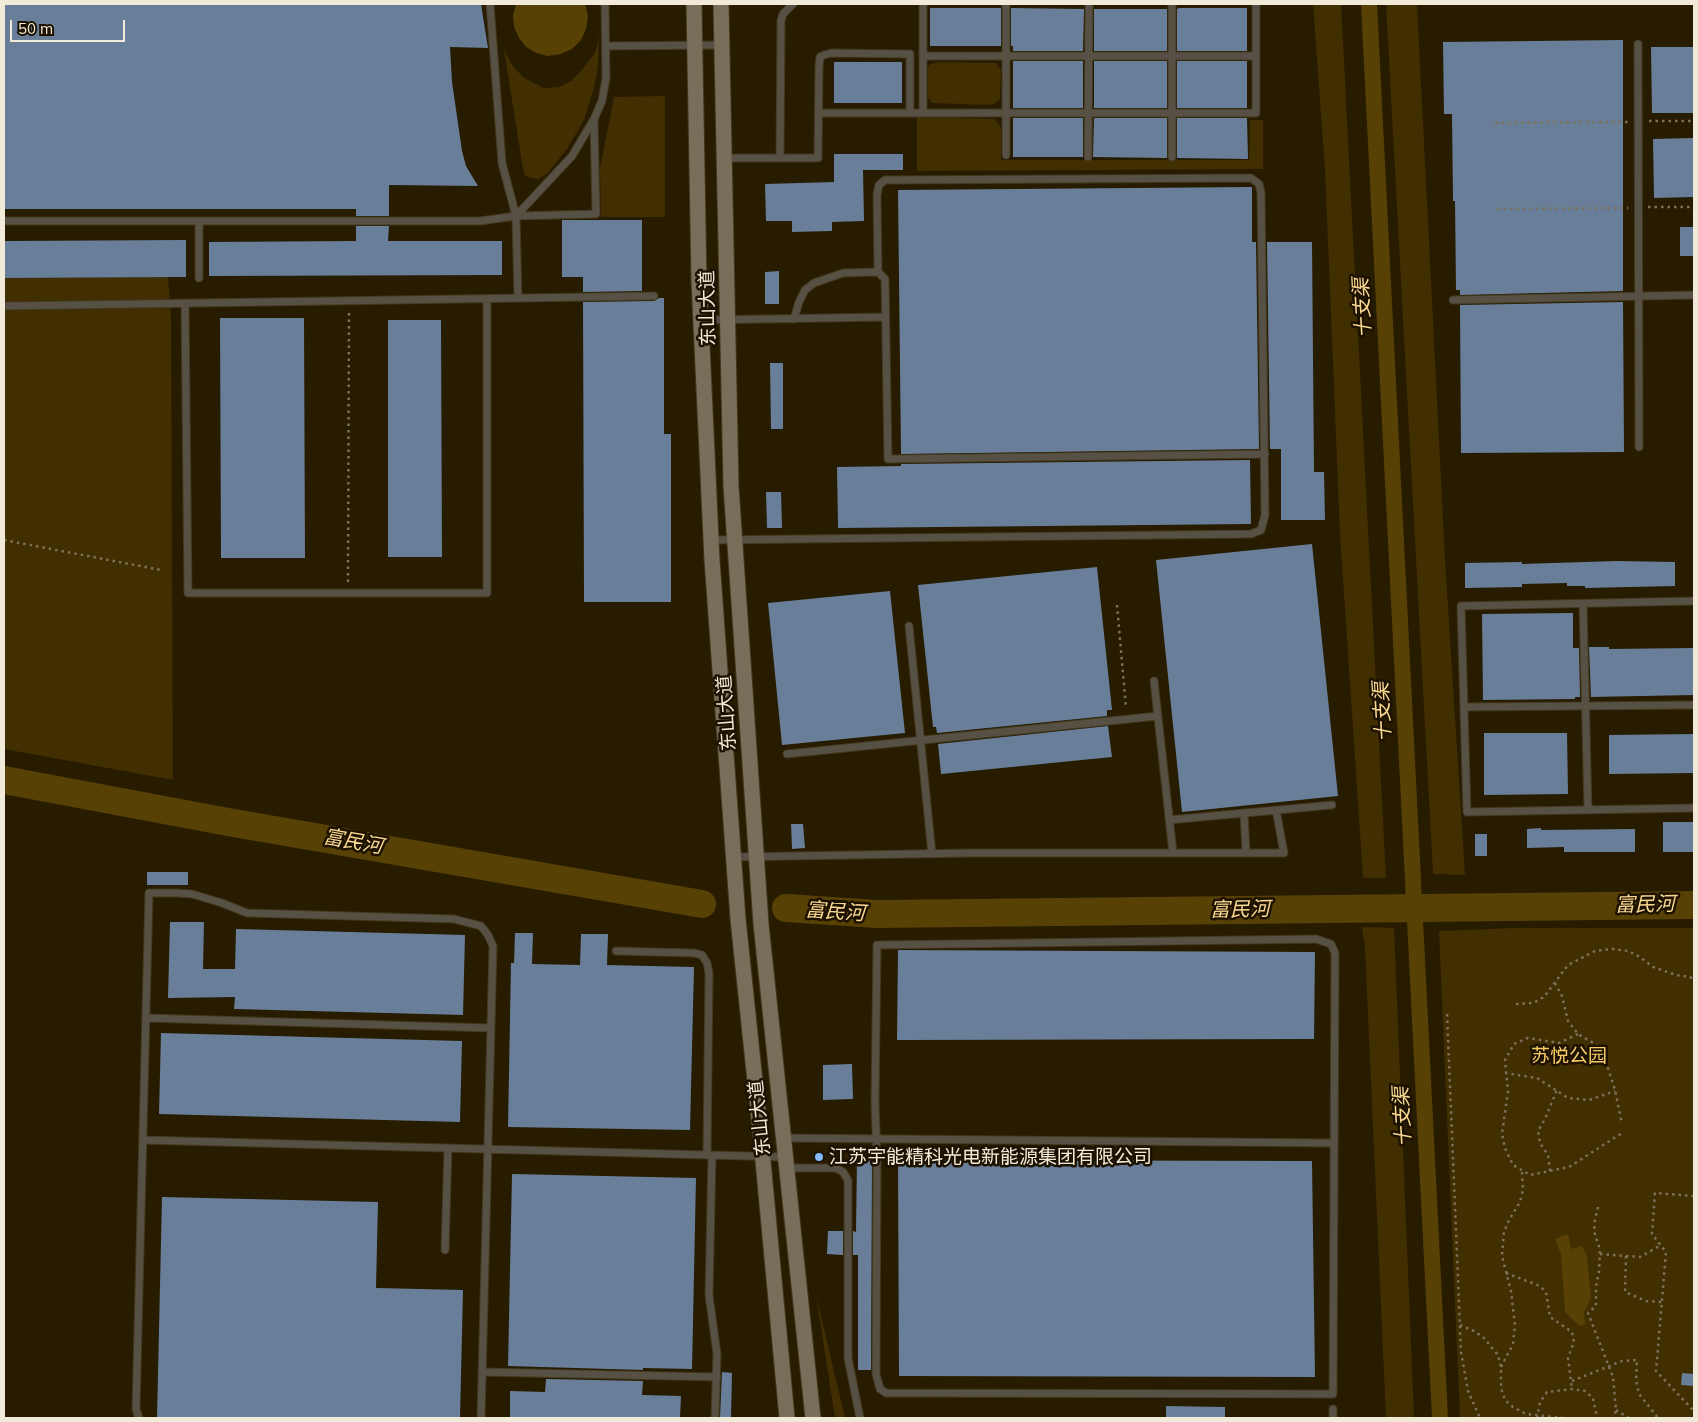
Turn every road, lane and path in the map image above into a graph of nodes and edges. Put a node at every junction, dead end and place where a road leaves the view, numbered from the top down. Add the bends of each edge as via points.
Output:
1 (490, 4) edge
2 (605, 4) edge
3 (694, 4) edge
4 (721, 4) edge
5 (793, 4) edge
6 (923, 4) edge
7 (1006, 4) edge
8 (1089, 4) edge
9 (1172, 4) edge
10 (1256, 4) edge
11 (1638, 44) dead end
12 (722, 45) junction
13 (606, 46) junction
14 (695, 46) junction
15 (923, 56) junction
16 (1006, 56) junction
17 (1089, 56) junction
18 (1172, 56) junction
19 (1256, 56) junction
20 (819, 113) junction
21 (910, 113) junction
22 (923, 113) junction
23 (1006, 113) junction
24 (1089, 113) junction
25 (1172, 113) junction
26 (594, 119) junction
27 (1694, 121) edge
28 (1638, 122) junction
29 (1495, 123) dead end
30 (1006, 155) dead end
31 (1088, 156) dead end
32 (1172, 157) dead end
33 (724, 158) junction
34 (780, 158) junction
35 (1694, 207) edge
36 (1639, 208) junction
37 (1497, 209) dead end
38 (516, 216) junction
39 (4, 220) edge
40 (200, 220) junction
41 (878, 272) junction
42 (200, 278) dead end
43 (1694, 295) edge
44 (654, 296) dead end
45 (1639, 296) junction
46 (518, 298) junction
47 (487, 299) junction
48 (1452, 300) dead end
49 (349, 301) junction
50 (185, 304) junction
51 (4, 306) edge
52 (886, 318) junction
53 (794, 319) junction
54 (701, 320) junction
55 (728, 320) junction
56 (1639, 447) dead end
57 (1265, 454) junction
58 (735, 539) junction
59 (4, 540) edge
60 (712, 540) junction
61 (161, 570) dead end
62 (348, 593) junction
63 (1694, 601) edge
64 (1583, 604) junction
65 (1117, 605) dead end
66 (909, 626) dead end
67 (1154, 681) dead end
68 (1694, 705) edge
69 (1585, 706) junction
70 (1464, 707) junction
71 (1158, 716) junction
72 (1128, 720) junction
73 (921, 740) junction
74 (787, 754) dead end
75 (1332, 805) dead end
76 (1694, 808) edge
77 (1276, 810) junction
78 (1588, 810) junction
79 (1244, 813) junction
80 (1169, 820) junction
81 (1173, 853) junction
82 (1246, 853) junction
83 (932, 854) junction
84 (756, 856) junction
85 (733, 857) junction
86 (616, 951) dead end
87 (1694, 980) edge
88 (1555, 983) junction
89 (1516, 1004) dead end
90 (1447, 1014) dead end
91 (146, 1018) junction
92 (491, 1028) junction
93 (1578, 1034) junction
94 (1505, 1073) junction
95 (1557, 1090) junction
96 (1615, 1090) junction
97 (1622, 1124) dead end
98 (1622, 1133) dead end
99 (782, 1138) junction
100 (875, 1138) junction
101 (143, 1140) junction
102 (1333, 1143) junction
103 (448, 1148) junction
104 (488, 1149) junction
105 (710, 1155) junction
106 (762, 1156) junction
107 (785, 1162) junction
108 (1522, 1170) junction
109 (1550, 1172) junction
110 (1694, 1196) edge
111 (1598, 1207) dead end
112 (1661, 1245) junction
113 (445, 1250) dead end
114 (1600, 1254) junction
115 (1626, 1256) junction
116 (1506, 1273) junction
117 (1662, 1302) junction
118 (1460, 1325) junction
119 (1608, 1365) junction
120 (1501, 1367) junction
121 (483, 1372) junction
122 (716, 1377) junction
123 (1572, 1382) junction
124 (1572, 1389) junction
125 (1333, 1409) dead end
126 (1616, 1410) junction
127 (1694, 1411) edge
128 (1537, 1417) edge
129 (139, 1418) edge
130 (481, 1418) edge
131 (715, 1418) edge
132 (787, 1418) edge
133 (813, 1418) edge
134 (860, 1418) edge
135 (1333, 1418) edge
136 (1480, 1418) edge
137 (1563, 1418) edge
138 (1597, 1418) edge
139 (1614, 1418) edge
140 (1629, 1418) edge
141 (1658, 1418) edge

1 - 38 lane via 502,163
2 - 13 lane
3 - 14 main road, 东山大道
4 - 12 main road, 东山大道
5 - 34 lane via 780,21
6 - 15 lane
7 - 16 lane
8 - 17 lane
9 - 18 lane
10 - 19 lane
11 - 28 lane
12 - 14 lane
12 - 33 main road, 东山大道
13 - 14 lane
13 - 26 lane via 606,78 602,101
14 - 54 main road, 东山大道
15 - 16 lane
15 - 22 lane
16 - 17 lane
16 - 23 lane
17 - 18 lane
17 - 24 lane
18 - 19 lane
18 - 25 lane
19 - 25 lane via 1256,113
20 - 21 lane
20 - 21 lane via 819,62 820,57 831,53 910,54
20 - 34 lane via 818,158
21 - 22 lane
22 - 23 lane
23 - 24 lane
23 - 30 lane
24 - 25 lane
24 - 31 lane
25 - 32 lane
26 - 38 lane via 572,156
26 - 38 lane via 596,214
27 - 28 path
28 - 29 path
28 - 36 lane
33 - 34 lane
33 - 55 main road, 东山大道
35 - 36 path
36 - 37 path
36 - 45 lane
38 - 40 lane via 480,220
38 - 46 lane
39 - 40 lane
40 - 42 lane
41 - 52 lane via 885,280
41 - 53 lane via 843,273 814,282 805,290
41 - 57 lane via 877,194 879,185 885,180 1251,178 1259,184 1261,193
43 - 45 lane
44 - 46 lane
45 - 48 lane
45 - 56 lane
46 - 47 lane
47 - 49 lane
47 - 62 lane via 487,593
49 - 50 lane
49 - 62 path
50 - 51 lane
50 - 62 lane via 188,593
52 - 53 lane
52 - 57 lane via 888,459
53 - 55 lane
54 - 55 lane
54 - 60 main road, 东山大道
55 - 58 main road, 东山大道
57 - 58 lane via 1266,515 1261,530 1251,534
58 - 60 lane
58 - 84 main road, 东山大道
59 - 61 path
60 - 85 main road, 东山大道
63 - 64 lane
64 - 69 lane
64 - 70 lane via 1461,606
65 - 72 path
66 - 73 lane
67 - 71 lane
68 - 69 lane
69 - 70 lane
69 - 78 lane
70 - 78 lane via 1468,812
71 - 72 lane
71 - 80 lane
72 - 73 lane
73 - 74 lane
73 - 83 lane
75 - 77 lane
76 - 78 lane
77 - 79 lane
77 - 82 lane via 1284,853
79 - 80 lane
79 - 82 lane
80 - 81 lane
81 - 82 lane
81 - 83 lane
83 - 84 lane
84 - 85 lane
84 - 99 main road, 东山大道
85 - 106 main road, 东山大道
86 - 105 lane via 694,953 702,956 706,963 709,973
87 - 88 path via 1653,967 1628,951 1612,949 1581,957 1568,965
88 - 89 path via 1544,997 1533,1003
88 - 93 path via 1568,1021
90 - 118 path
91 - 92 lane
91 - 92 lane via 149,893 176,893 192,894 247,913 454,919 480,926 494,946
91 - 101 lane
92 - 104 lane
93 - 94 path via 1559,1043 1528,1038 1514,1044 1505,1060
93 - 96 path via 1597,1045 1603,1053
94 - 95 path via 1537,1078
94 - 108 path via 1508,1091 1502,1134 1512,1165
95 - 96 path via 1568,1098 1589,1100
95 - 109 path via 1538,1131 1540,1143 1548,1155
96 - 97 path
98 - 109 path via 1569,1167
99 - 100 lane
99 - 107 main road, 东山大道
100 - 102 lane
100 - 102 lane via 877,945 1316,939 1331,944 1334,953
100 - 102 lane via 878,1159 876,1374 880,1389 886,1394 1333,1394
101 - 103 lane
101 - 129 lane via 136,1409
103 - 104 lane
103 - 113 lane
104 - 105 lane
104 - 121 lane
105 - 106 lane
105 - 122 lane via 709,1296 717,1354
106 - 107 lane
106 - 132 main road, 东山大道
107 - 133 main road, 东山大道
107 - 134 lane via 836,1168 848,1180 848,1358
108 - 109 path via 1530,1175
108 - 116 path via 1520,1202 1504,1232 1502,1256
110 - 112 path via 1655,1193 1652,1234
111 - 114 path via 1594,1224
112 - 115 path via 1640,1257
112 - 117 path via 1666,1252
114 - 115 path
114 - 119 path via 1596,1306 1588,1313
115 - 117 path via 1625,1292 1646,1301
116 - 120 path via 1512,1291 1515,1325 1513,1344
116 - 123 path via 1540,1286 1546,1292 1550,1317 1572,1332 1574,1342 1568,1358
117 - 127 path via 1656,1371
118 - 120 path via 1484,1338 1498,1355
118 - 136 path via 1468,1391
119 - 123 path
119 - 126 path via 1613,1377
119 - 141 path via 1622,1360 1637,1360 1639,1394
120 - 128 path via 1501,1388 1505,1400 1526,1414
121 - 122 lane
121 - 130 lane
122 - 131 lane
123 - 124 path
124 - 128 path via 1547,1392 1540,1402
124 - 138 path via 1585,1391 1593,1398
125 - 135 lane
126 - 139 path
126 - 140 path
128 - 137 path

